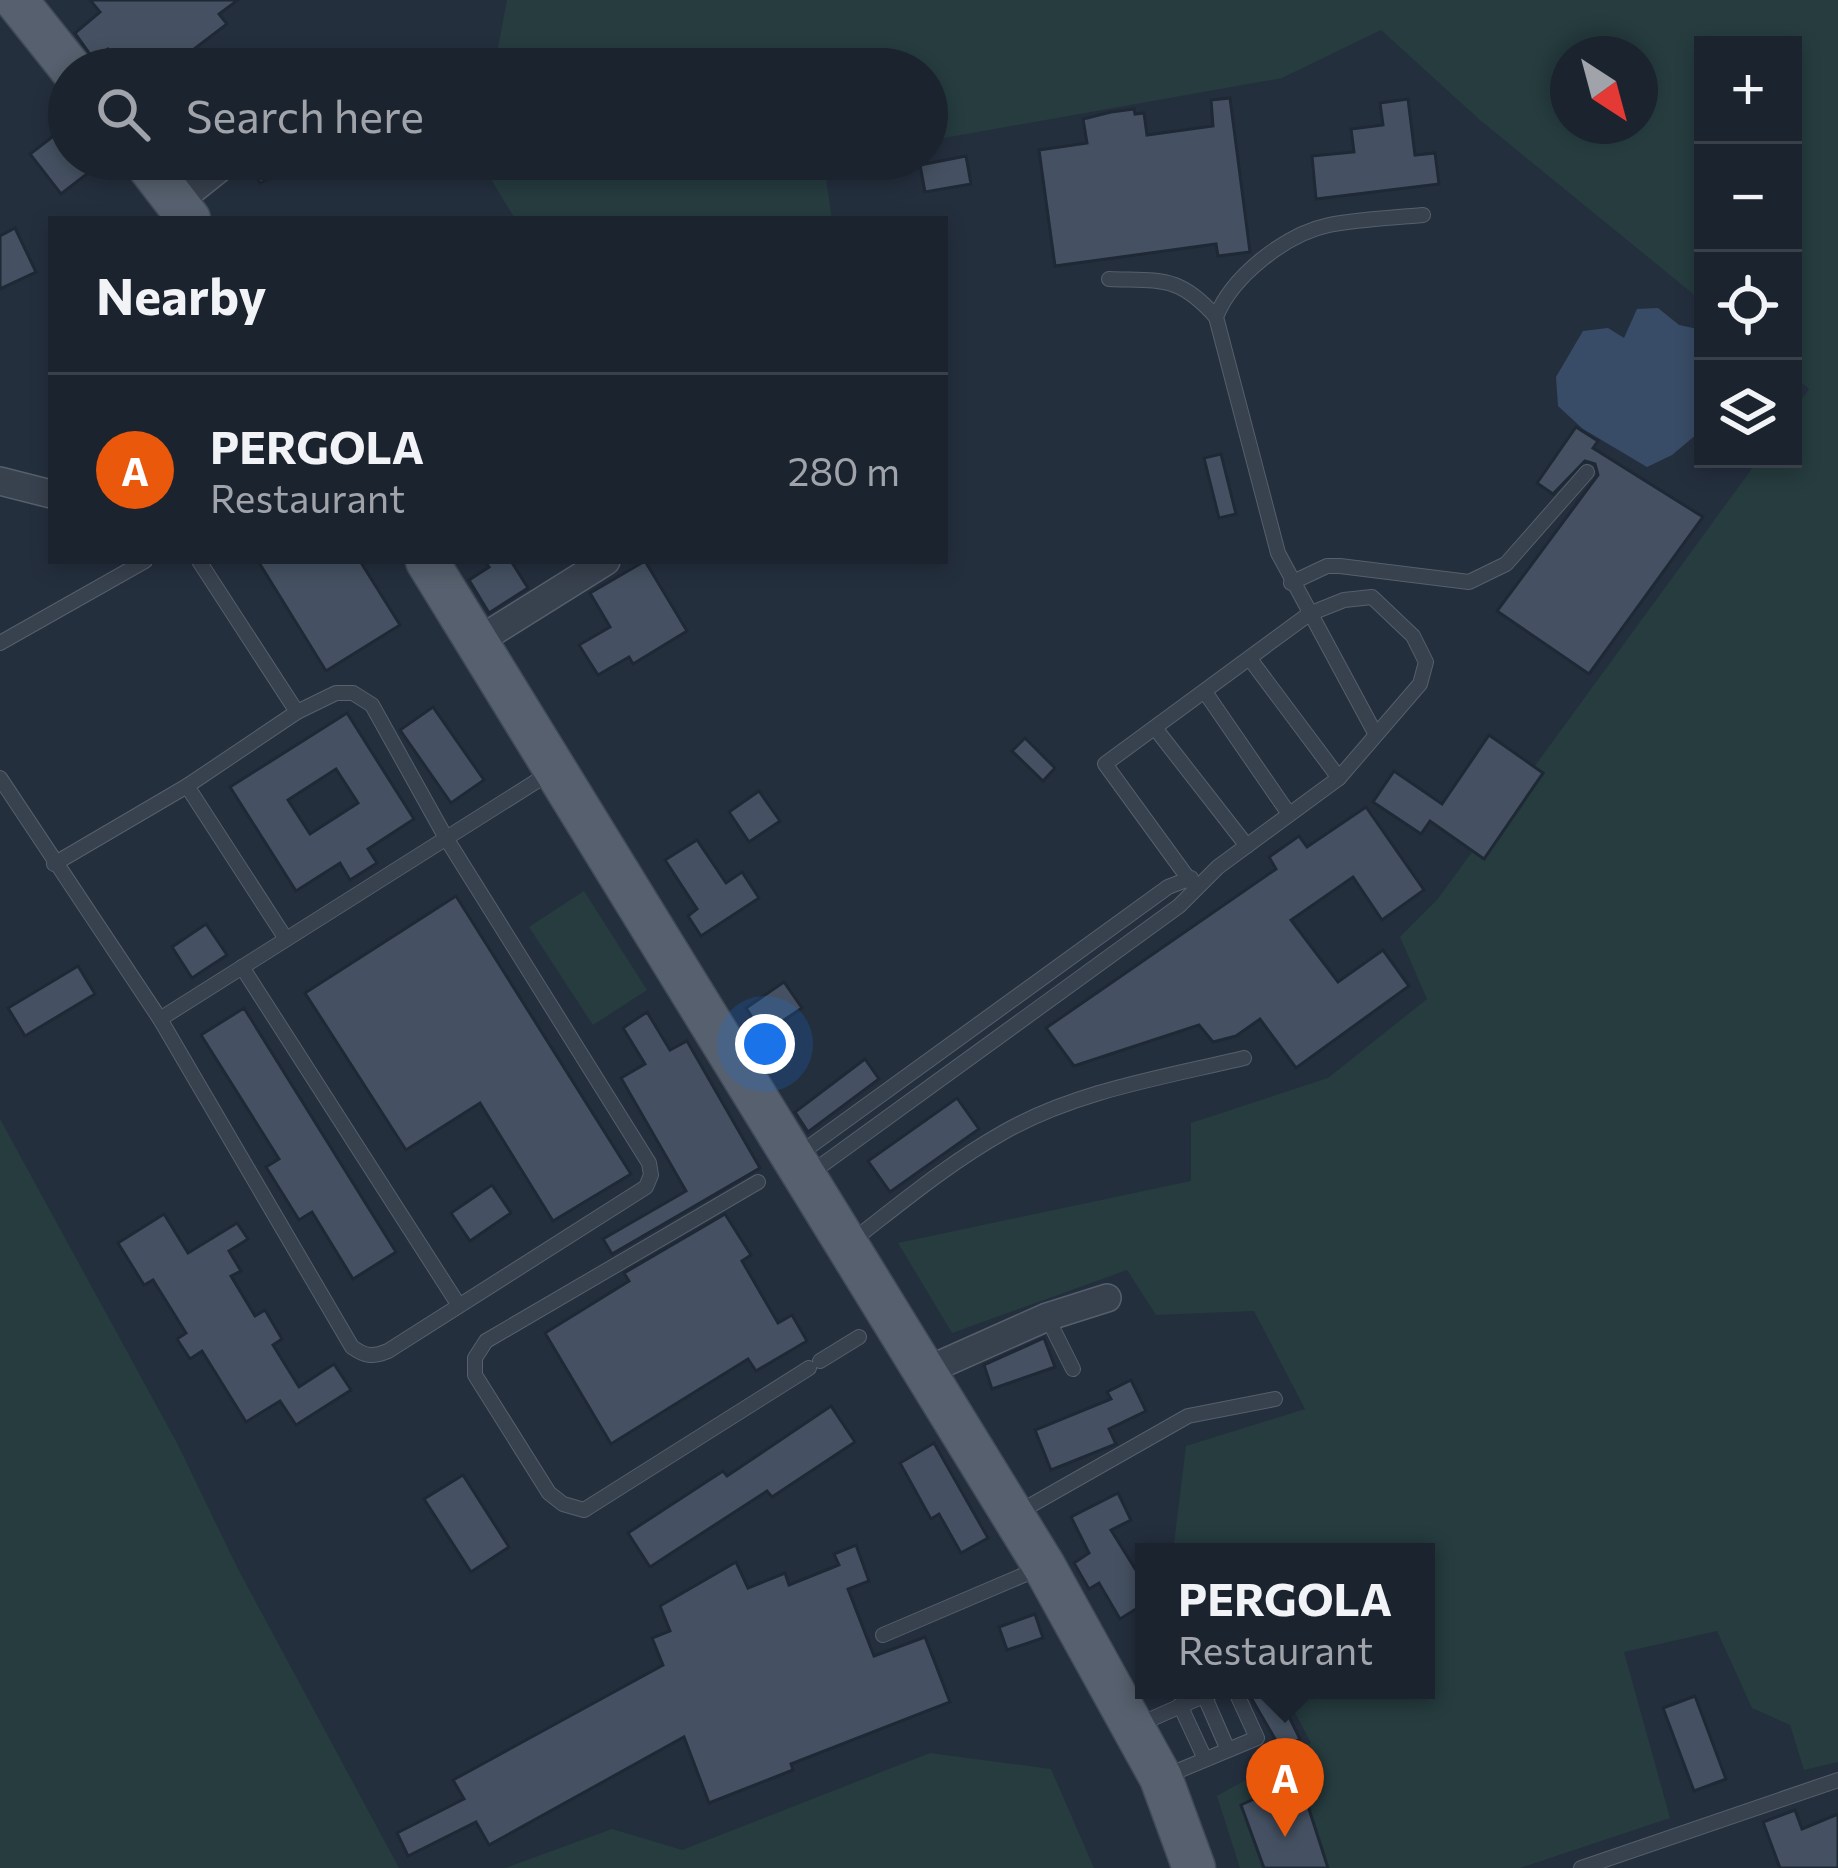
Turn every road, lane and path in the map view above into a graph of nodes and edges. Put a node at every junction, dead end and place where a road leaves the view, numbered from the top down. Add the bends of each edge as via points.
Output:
1 (16, 0) edge
2 (54, 48) edge
3 (159, 180) edge
4 (211, 180) edge
5 (183, 210) edge
6 (1423, 215) dead end
7 (1108, 279) dead end
8 (1216, 316) junction
9 (1587, 472) dead end
10 (0, 482) edge
11 (48, 493) edge
12 (140, 564) edge
13 (201, 564) edge
14 (429, 564) edge
15 (601, 564) edge
16 (1291, 583) junction
17 (1309, 614) junction
18 (478, 641) junction
19 (0, 644) edge
20 (1250, 659) junction
21 (1205, 692) junction
22 (297, 712) junction
23 (1155, 728) junction
24 (1375, 733) junction
25 (556, 768) junction
26 (0, 778) edge
27 (1339, 778) junction
28 (187, 786) junction
29 (1289, 814) junction
30 (446, 838) junction
31 (1246, 846) junction
32 (54, 864) junction
33 (1192, 884) junction
34 (286, 939) junction
35 (242, 967) junction
36 (160, 1019) junction
37 (1244, 1058) dead end
38 (801, 1167) junction
39 (758, 1182) dead end
40 (849, 1244) junction
41 (1106, 1298) dead end
42 (458, 1304) junction
43 (1047, 1317) junction
44 (877, 1326) junction
45 (1073, 1369) dead end
46 (926, 1371) junction
47 (1275, 1400) dead end
48 (1012, 1516) junction
49 (1044, 1565) junction
50 (883, 1635) dead end
51 (1195, 1699) edge
52 (1212, 1699) edge
53 (1239, 1699) edge
54 (1180, 1705) junction
55 (1135, 1726) junction
56 (1228, 1750) junction
57 (1205, 1759) junction
58 (1161, 1778) junction
59 (1838, 1780) edge
60 (1589, 1867) edge
61 (1194, 1868) edge

1 - 2 main road
3 - 5 main road
4 - 5 street
6 - 8 lane via 1325,226 1294,239 1230,289
7 - 8 lane via 1173,281
8 - 16 lane
9 - 16 lane via 1490,575 1469,582 1327,566
10 - 11 street
12 - 19 lane
13 - 22 lane
14 - 18 main road
15 - 18 street
16 - 17 lane
17 - 20 lane
17 - 24 lane
17 - 24 lane via 1372,597 1413,636 1426,662 1420,684
18 - 25 main road
20 - 21 lane
20 - 27 lane
21 - 23 lane
21 - 29 lane
22 - 28 lane
22 - 30 lane via 337,693 372,705
23 - 31 lane
23 - 33 lane via 1105,764
24 - 27 lane
25 - 30 lane
25 - 38 main road
26 - 32 lane
27 - 29 lane
28 - 32 lane
28 - 34 lane
29 - 31 lane
30 - 34 lane
30 - 42 lane via 651,1175 637,1196
31 - 33 lane
32 - 36 lane
33 - 38 lane via 1179,906
33 - 38 lane via 1168,887
34 - 35 lane
35 - 36 lane
35 - 42 lane
36 - 42 lane via 352,1347 374,1357
37 - 40 lane via 1108,1090 1008,1130
38 - 40 main road
39 - 44 lane via 486,1341 475,1375 549,1493 584,1510
40 - 44 main road
41 - 43 street
43 - 45 lane
43 - 46 street
44 - 46 main road
46 - 48 main road
47 - 48 lane via 1189,1416
48 - 49 main road
49 - 50 lane
49 - 55 main road
51 - 54 lane
52 - 56 lane
53 - 56 lane via 1257,1738
54 - 55 lane
54 - 57 lane
55 - 58 main road
56 - 57 lane
57 - 58 lane
58 - 61 main road
59 - 60 lane

